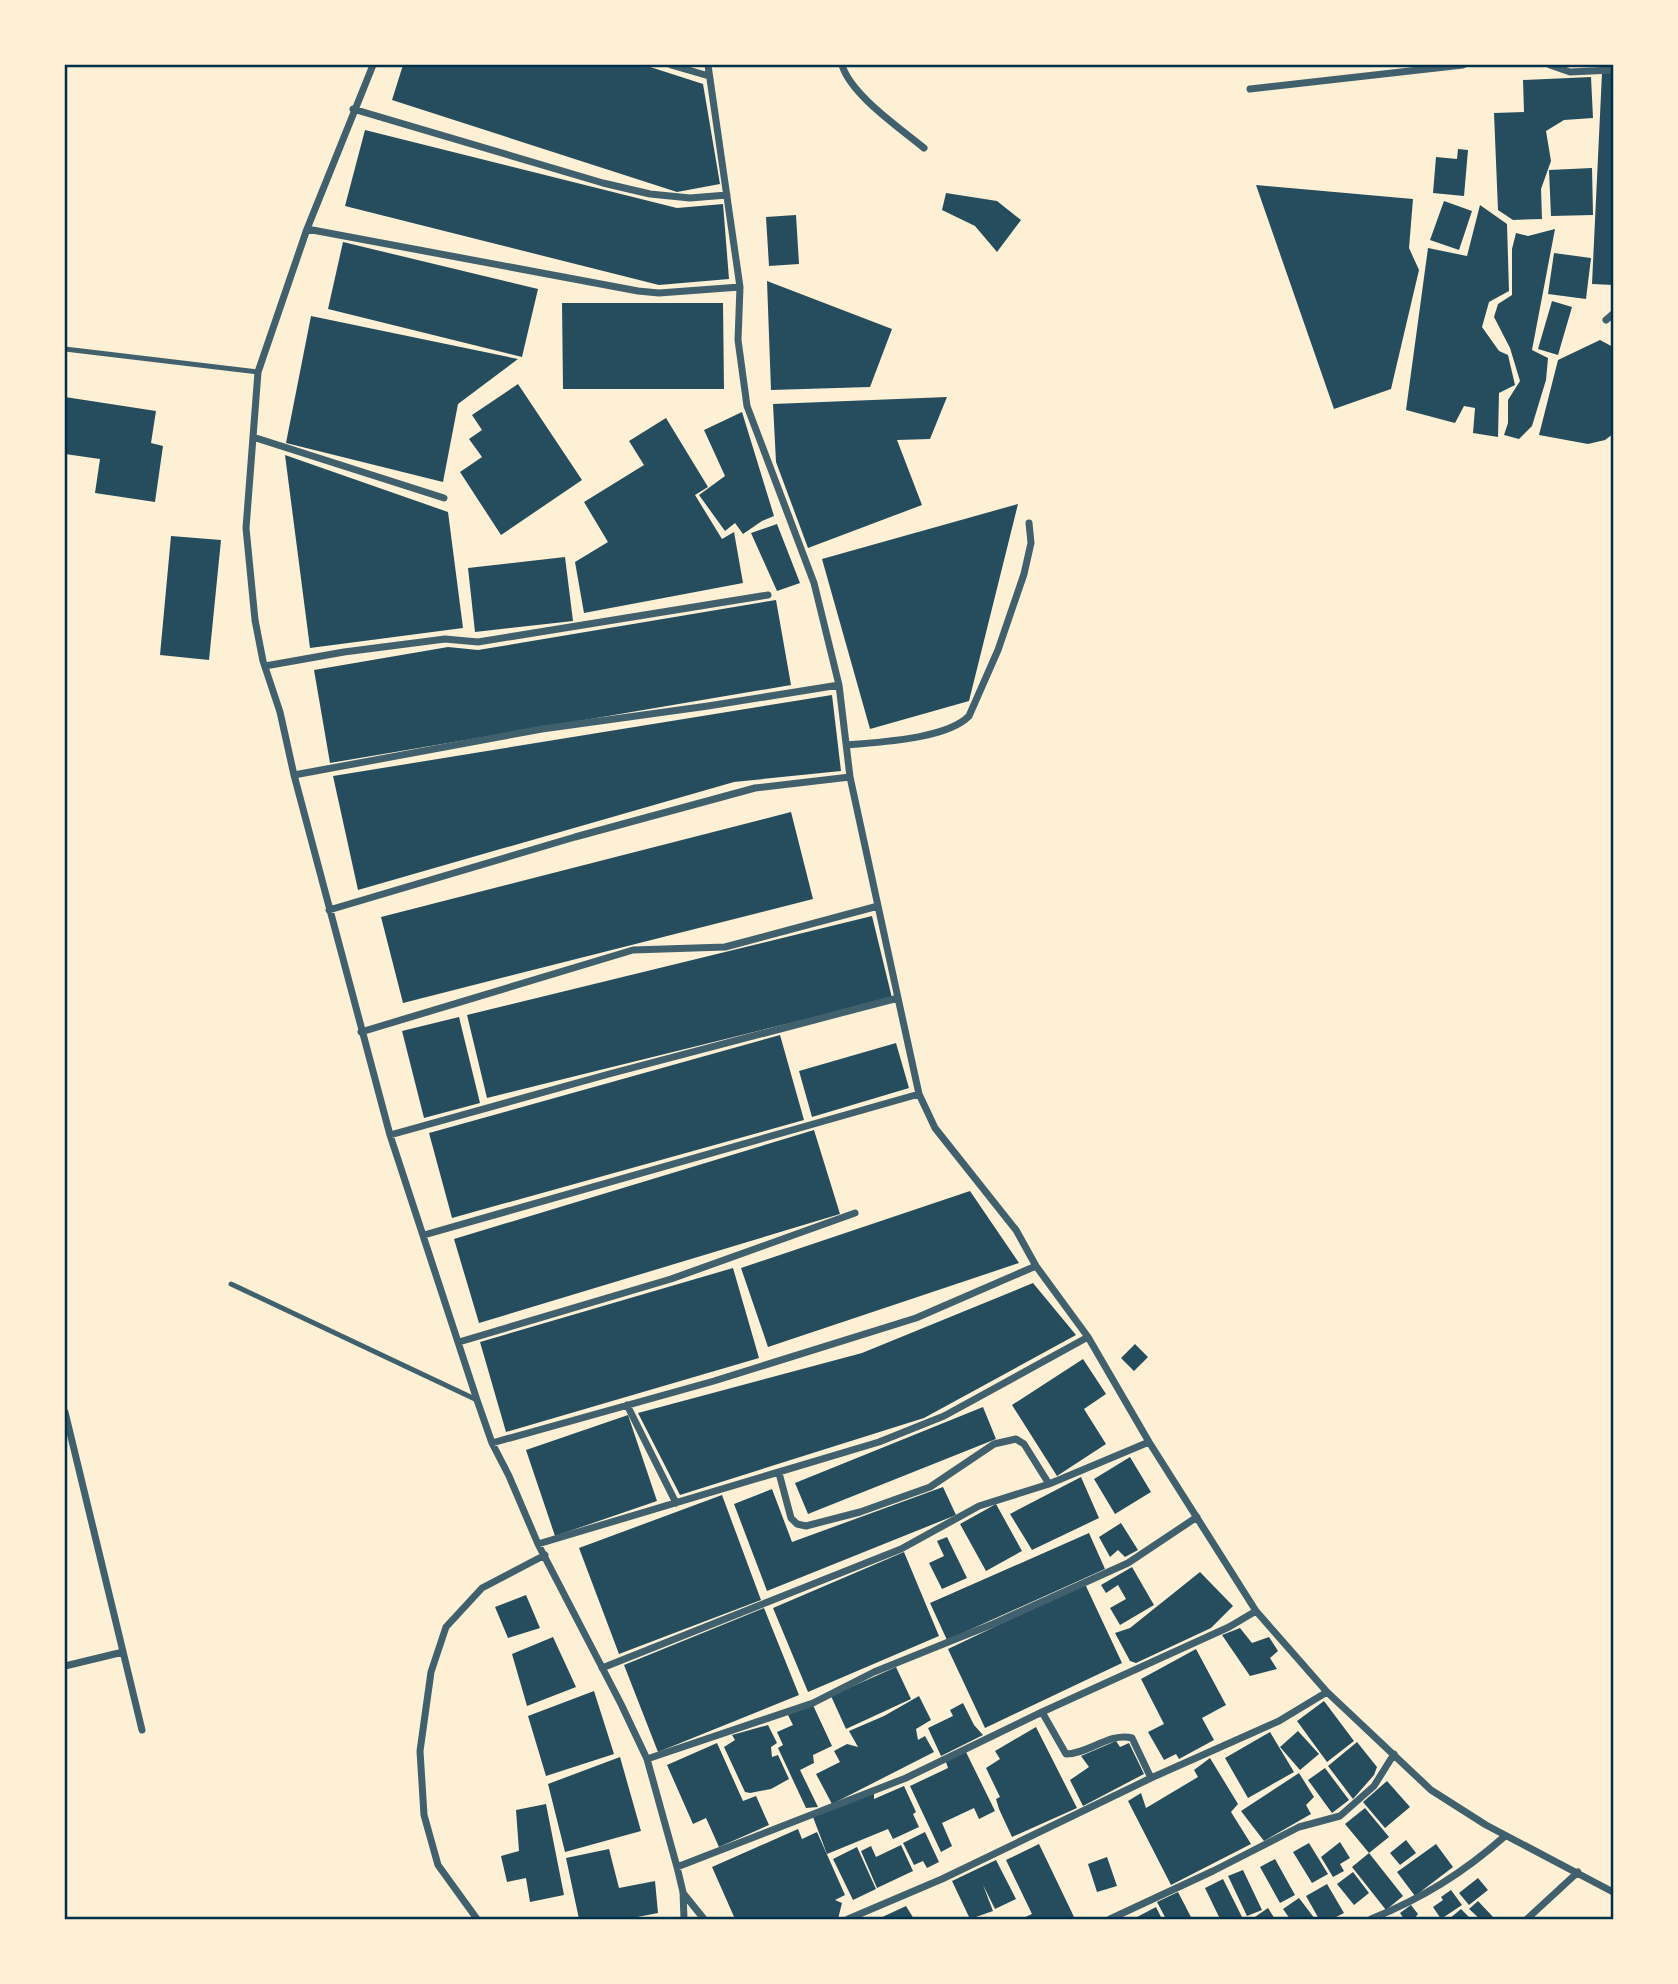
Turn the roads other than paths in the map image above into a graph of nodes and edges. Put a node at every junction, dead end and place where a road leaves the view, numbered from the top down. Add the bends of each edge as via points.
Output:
1 (373, 65) edge
2 (671, 65) edge
3 (708, 65) edge
4 (842, 65) edge
5 (1462, 65) edge
6 (1550, 65) edge
7 (1613, 69) edge
8 (709, 76) junction
9 (1250, 89) dead end
10 (354, 109) junction
11 (924, 148) dead end
12 (727, 195) junction
13 (307, 229) junction
14 (740, 288) junction
15 (1613, 314) edge
16 (1605, 320) dead end
17 (65, 349) edge
18 (258, 372) junction
19 (253, 437) junction
20 (444, 498) dead end
21 (1029, 523) dead end
22 (768, 595) dead end
23 (265, 666) junction
24 (839, 685) junction
25 (847, 745) junction
26 (294, 775) junction
27 (850, 777) junction
28 (878, 906) junction
29 (330, 910) junction
30 (898, 998) junction
31 (361, 1032) junction
32 (919, 1094) junction
33 (390, 1135) junction
34 (855, 1213) dead end
35 (424, 1235) junction
36 (1036, 1265) junction
37 (232, 1284) dead end
38 (1088, 1338) junction
39 (458, 1342) junction
40 (477, 1400) junction
41 (627, 1405) junction
42 (65, 1412) edge
43 (1149, 1442) junction
44 (492, 1443) junction
45 (779, 1473) junction
46 (1049, 1484) junction
47 (676, 1503) junction
48 (1197, 1517) junction
49 (538, 1544) junction
50 (545, 1555) junction
51 (1256, 1611) junction
52 (123, 1652) junction
53 (65, 1666) edge
54 (602, 1668) junction
55 (1327, 1692) junction
56 (1042, 1712) junction
57 (142, 1730) dead end
58 (1394, 1754) junction
59 (646, 1759) junction
60 (1152, 1778) junction
61 (1506, 1836) junction
62 (677, 1867) junction
63 (1578, 1872) junction
64 (683, 1892) junction
65 (1613, 1892) edge
66 (477, 1919) edge
67 (684, 1919) edge
68 (704, 1919) edge
69 (848, 1919) edge
70 (1110, 1919) edge
71 (1371, 1919) edge
72 (1527, 1919) edge

1 - 10 street
2 - 8 street
3 - 8 street
4 - 11 street via 863,96
5 - 9 street
6 - 7 street via 1570,72
8 - 12 street
10 - 12 street via 650,194
10 - 13 street
12 - 14 street
13 - 14 street via 659,293
13 - 18 street
14 - 24 street via 738,340 747,406 814,583
15 - 16 street
17 - 18 lane
18 - 19 street
19 - 20 street
19 - 23 street via 246,528 255,620
21 - 25 street via 1031,543 1024,574 969,716 943,731
22 - 23 street via 478,642 445,639
23 - 26 street via 281,712
24 - 25 street
24 - 26 street via 542,729
25 - 27 street
26 - 29 street
27 - 28 street
27 - 29 street via 755,788
28 - 30 street
28 - 31 street via 725,947 633,950
29 - 31 street
30 - 32 street
30 - 33 street
31 - 33 street
32 - 35 street
32 - 36 street via 935,1128 1016,1230
33 - 35 street
34 - 39 street via 671,1279
35 - 39 street
36 - 38 street
36 - 41 street via 915,1318
37 - 40 lane
38 - 43 street
38 - 45 street via 944,1416
39 - 40 street
40 - 44 street
41 - 44 street
41 - 47 street
42 - 52 street
43 - 46 street
43 - 48 street
44 - 49 street
45 - 46 street via 790,1518 806,1526 930,1487 994,1444 1016,1439
45 - 47 street
46 - 54 street via 979,1506 901,1549
47 - 49 street
48 - 51 street
48 - 59 street via 1128,1563 993,1624 874,1672 813,1703
49 - 50 street
50 - 54 street
50 - 66 street via 482,1588 446,1627 431,1672 420,1751 424,1815 438,1865
51 - 55 street
51 - 56 street
52 - 53 street
52 - 57 street
54 - 59 street
55 - 58 street
55 - 60 street via 1279,1721
56 - 60 street via 1066,1754 1115,1738 1132,1738
56 - 62 street via 906,1778
58 - 61 street via 1431,1790
58 - 70 street via 1374,1786 1340,1816 1299,1827
59 - 62 street
60 - 69 street
61 - 63 street
61 - 71 street via 1470,1867 1406,1905
62 - 64 street
63 - 65 street
63 - 72 street
64 - 67 street
64 - 68 street

